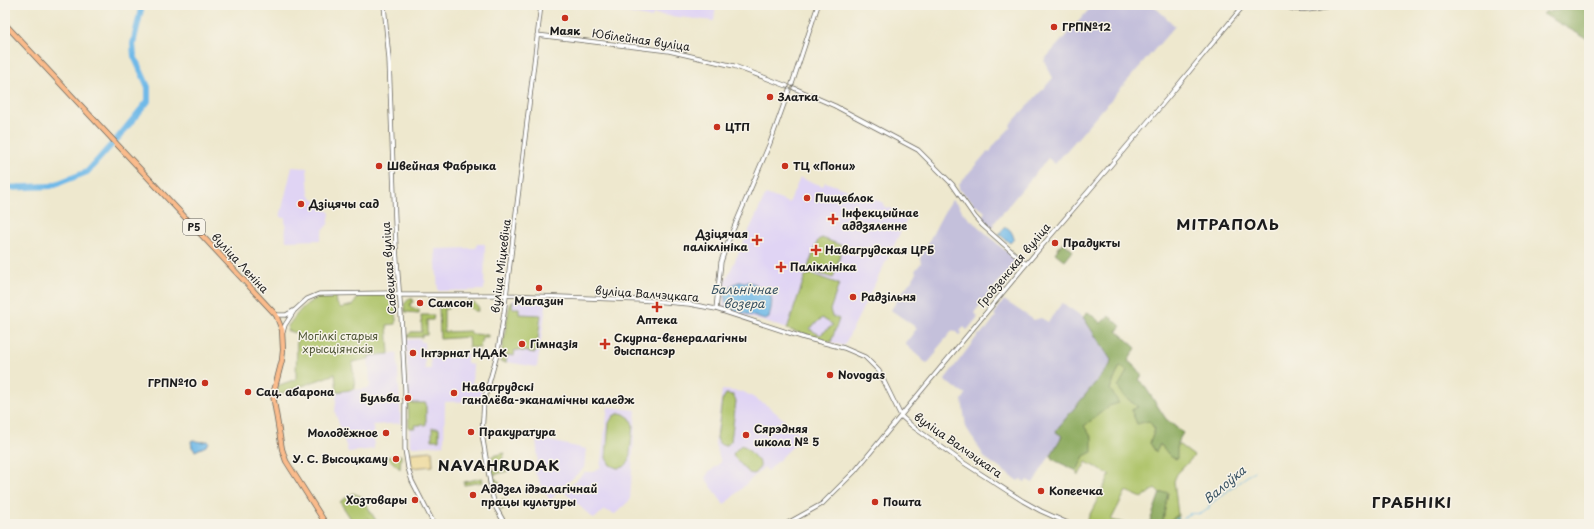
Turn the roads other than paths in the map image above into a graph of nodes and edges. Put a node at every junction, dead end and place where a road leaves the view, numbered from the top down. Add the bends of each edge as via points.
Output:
1 (384, 5) edge
2 (541, 5) edge
3 (818, 5) edge
4 (1244, 5) edge
5 (1284, 5) edge
6 (1330, 5) edge
7 (5, 24) edge
8 (537, 35) junction
9 (792, 84) junction
10 (787, 86) junction
11 (794, 88) junction
12 (789, 90) junction
13 (1026, 264) junction
14 (400, 295) junction
15 (507, 295) junction
16 (716, 309) junction
17 (295, 310) junction
18 (276, 315) junction
19 (283, 334) junction
20 (901, 416) junction
21 (326, 524) edge
22 (434, 524) edge
23 (505, 524) edge
24 (786, 524) edge
25 (1070, 524) edge

1 - 14 street, Савецкая вуліца via 389,59
2 - 8 street, вуліца Міцкевіча
3 - 9 street
4 - 13 street, Гродзенская вуліца
5 - 6 street via 1288,8 1302,9
7 - 18 main road, вуліца Леніна / Р5
8 - 10 street, Юбілейная вуліца via 669,51 734,66
8 - 15 street, вуліца Міцкевіча
9 - 10 street
9 - 11 street
10 - 12 street
11 - 12 street
11 - 13 street via 835,106 918,150 952,184 983,226
12 - 16 street via 721,262
13 - 20 street, Гродзенская вуліца
14 - 15 street, вуліца Валчэцкага
14 - 17 street, вуліца Валчэцкага via 319,294 307,299
14 - 22 street, Савецкая вуліца via 405,449 412,481
15 - 16 street, вуліца Валчэцкага via 669,302
15 - 23 street, вуліца Міцкевіча via 498,351 484,401 482,434 492,494
16 - 20 street, вуліца Валчэцкага via 804,338 844,348 865,357 884,379
17 - 18 street, вуліца Валчэцкага via 286,315
17 - 19 street via 285,325
18 - 19 main road, вуліца Леніна / Р5
19 - 21 main road, вуліца Леніна / Р5 via 282,360 273,395 282,449 286,461
20 - 24 street, Гродзенская вуліца via 855,471 822,504
20 - 25 street, вуліца Валчэцкага via 964,463 1023,501

